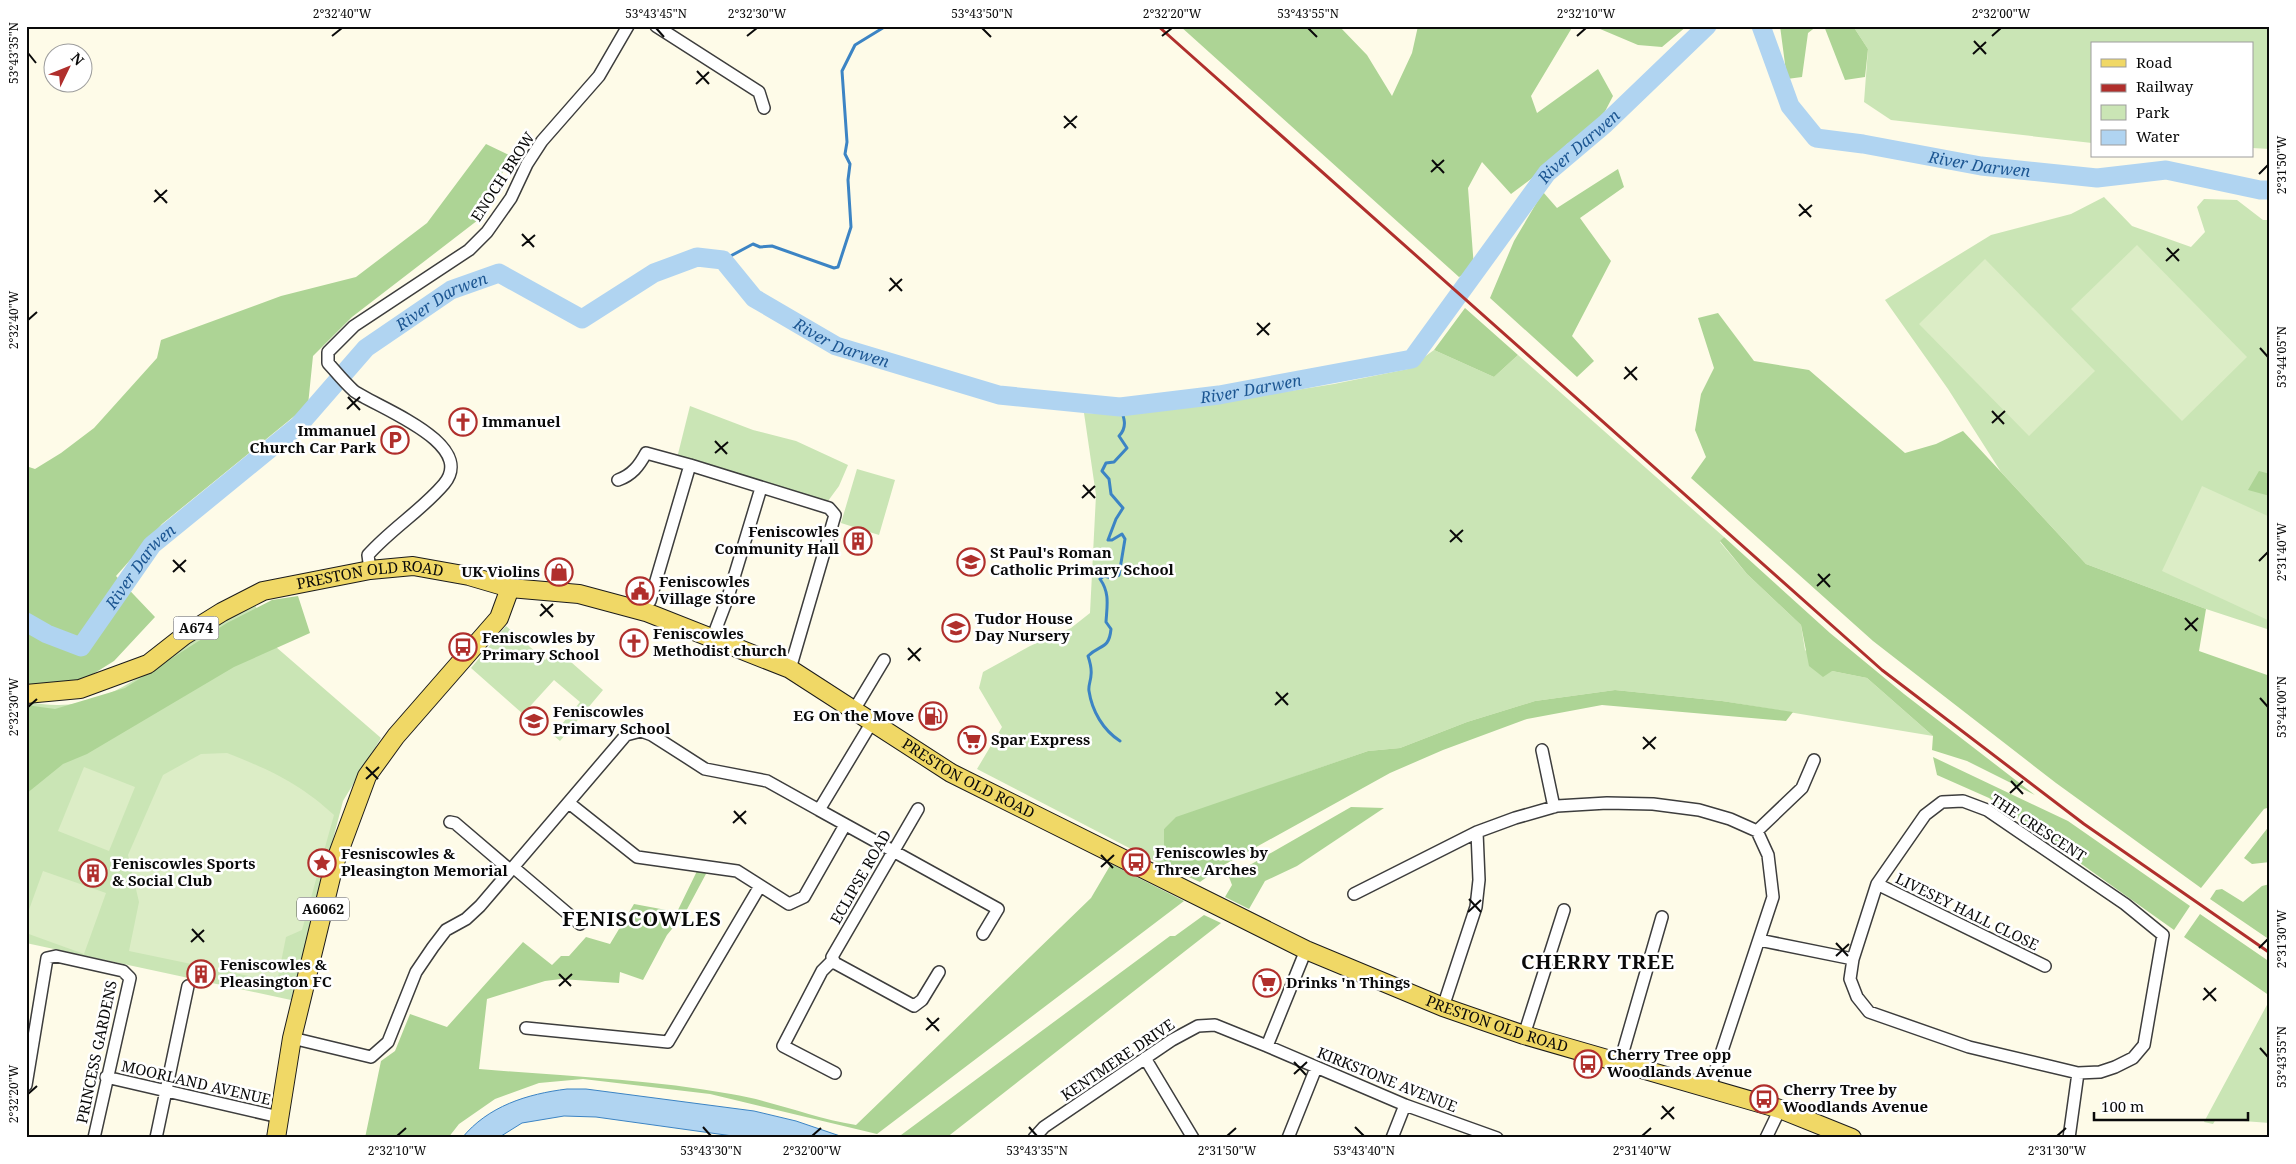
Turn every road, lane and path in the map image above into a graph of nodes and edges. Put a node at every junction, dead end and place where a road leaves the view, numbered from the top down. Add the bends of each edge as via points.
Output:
1 (628, 26) edge
2 (656, 26) edge
3 (764, 108) dead end
4 (690, 465) junction
5 (618, 480) dead end
6 (761, 488) junction
7 (370, 570) junction
8 (510, 588) junction
9 (650, 601) dead end
10 (712, 639) junction
11 (884, 660) dead end
12 (790, 669) junction
13 (26, 694) edge
14 (854, 710) junction
15 (872, 722) junction
16 (1542, 750) dead end
17 (1814, 760) dead end
18 (569, 803) junction
19 (1554, 807) junction
20 (918, 809) dead end
21 (819, 810) junction
22 (450, 822) dead end
23 (846, 825) junction
24 (1757, 831) junction
25 (1477, 832) junction
26 (894, 850) junction
27 (512, 869) junction
28 (1877, 884) junction
29 (760, 886) junction
30 (1354, 894) dead end
31 (1564, 910) dead end
32 (1662, 917) dead end
33 (580, 924) dead end
34 (983, 934) dead end
35 (1759, 940) junction
36 (1306, 950) junction
37 (1854, 959) junction
38 (833, 960) junction
39 (2045, 966) dead end
40 (938, 972) dead end
41 (188, 986) dead end
42 (1443, 1007) junction
43 (526, 1028) dead end
44 (1524, 1035) junction
45 (292, 1038) junction
46 (1267, 1046) junction
47 (1145, 1058) junction
48 (1620, 1062) junction
49 (1316, 1068) junction
50 (836, 1073) dead end
51 (2078, 1074) junction
52 (106, 1077) junction
53 (26, 1084) edge
54 (1710, 1087) junction
55 (164, 1090) junction
56 (1405, 1105) junction
57 (1780, 1109) junction
58 (279, 1117) junction
59 (94, 1138) edge
60 (156, 1138) edge
61 (276, 1138) edge
62 (1034, 1138) edge
63 (1193, 1138) edge
64 (1288, 1138) edge
65 (1392, 1138) edge
66 (1498, 1138) edge
67 (1766, 1138) edge
68 (1852, 1138) edge
69 (2069, 1138) edge

1 - 7 street, ENOCH BROW via 599,76 542,142 511,198 487,232 469,250 354,326 328,357 354,390 432,436 445,450 450,465 446,482 368,555
2 - 3 street via 759,92
4 - 5 street via 646,453 634,471
4 - 6 street
4 - 9 street
6 - 10 street
6 - 12 street via 829,508 834,515
7 - 8 main road, PRESTON OLD ROAD / A674 via 413,566 469,576
7 - 13 main road, PRESTON OLD ROAD / A674 via 263,591 185,635 148,664 80,689
8 - 10 main road, PRESTON OLD ROAD / A674 via 579,594 646,612
8 - 45 main road, A6062 via 499,618 396,736 367,776 334,865
10 - 12 main road, PRESTON OLD ROAD / A674
11 - 14 street
12 - 14 main road, PRESTON OLD ROAD / A674
14 - 15 main road, PRESTON OLD ROAD / A674
15 - 21 street
15 - 36 main road, PRESTON OLD ROAD / A674 via 951,773
16 - 19 street
17 - 24 street via 1802,788
18 - 21 street via 626,735 641,731 705,769 767,781
18 - 27 street
18 - 29 street via 637,857 737,871
19 - 24 street via 1653,804 1699,810
19 - 25 street
20 - 26 street, ECLIPSE ROAD
21 - 23 street
22 - 27 street
23 - 26 street
23 - 29 street via 804,898 789,904
24 - 35 street via 1768,855 1772,897
25 - 30 street
25 - 42 street via 1479,880 1476,907
26 - 34 street via 998,909
26 - 38 street, ECLIPSE ROAD via 833,953
27 - 33 street
27 - 45 street via 480,906 466,919 446,930 433,947 416,972 388,1042 371,1057
28 - 37 street, THE CRESCENT
28 - 39 street, LIVESEY HALL CLOSE
28 - 51 street, THE CRESCENT via 1925,815 1942,802 1963,801 1987,810 2125,904 2163,935 2144,1045 2133,1058 2115,1068
29 - 43 street via 668,1042
31 - 44 street
32 - 48 street
35 - 37 street
35 - 54 street
36 - 42 main road, PRESTON OLD ROAD / A674
36 - 46 street
37 - 51 street, THE CRESCENT via 1850,979 1857,997 1870,1012 1969,1047
38 - 40 street via 914,1006 922,1000
38 - 50 street, ECLIPSE ROAD via 822,972 783,1046
41 - 55 street
42 - 44 main road, PRESTON OLD ROAD / A674
44 - 48 main road, PRESTON OLD ROAD / A674
45 - 58 main road, A6062
46 - 47 street, KENTMERE DRIVE via 1215,1025 1198,1026
46 - 49 street, KIRKSTONE AVENUE
47 - 62 street, KENTMERE DRIVE via 1044,1127
47 - 63 street
48 - 54 main road, PRESTON OLD ROAD / A674
49 - 56 street, KIRKSTONE AVENUE
49 - 64 street
51 - 69 street
52 - 53 street, PRINCESS GARDENS via 130,978 123,971 56,956 47,958 45,966
52 - 55 street, MOORLAND AVENUE
52 - 59 street, PRINCESS GARDENS
54 - 57 main road, PRESTON OLD ROAD / A674
55 - 58 street, MOORLAND AVENUE
55 - 60 street
56 - 65 street
56 - 66 street, KIRKSTONE AVENUE
57 - 67 street
57 - 68 main road, PRESTON OLD ROAD / A674
58 - 61 main road, A6062

